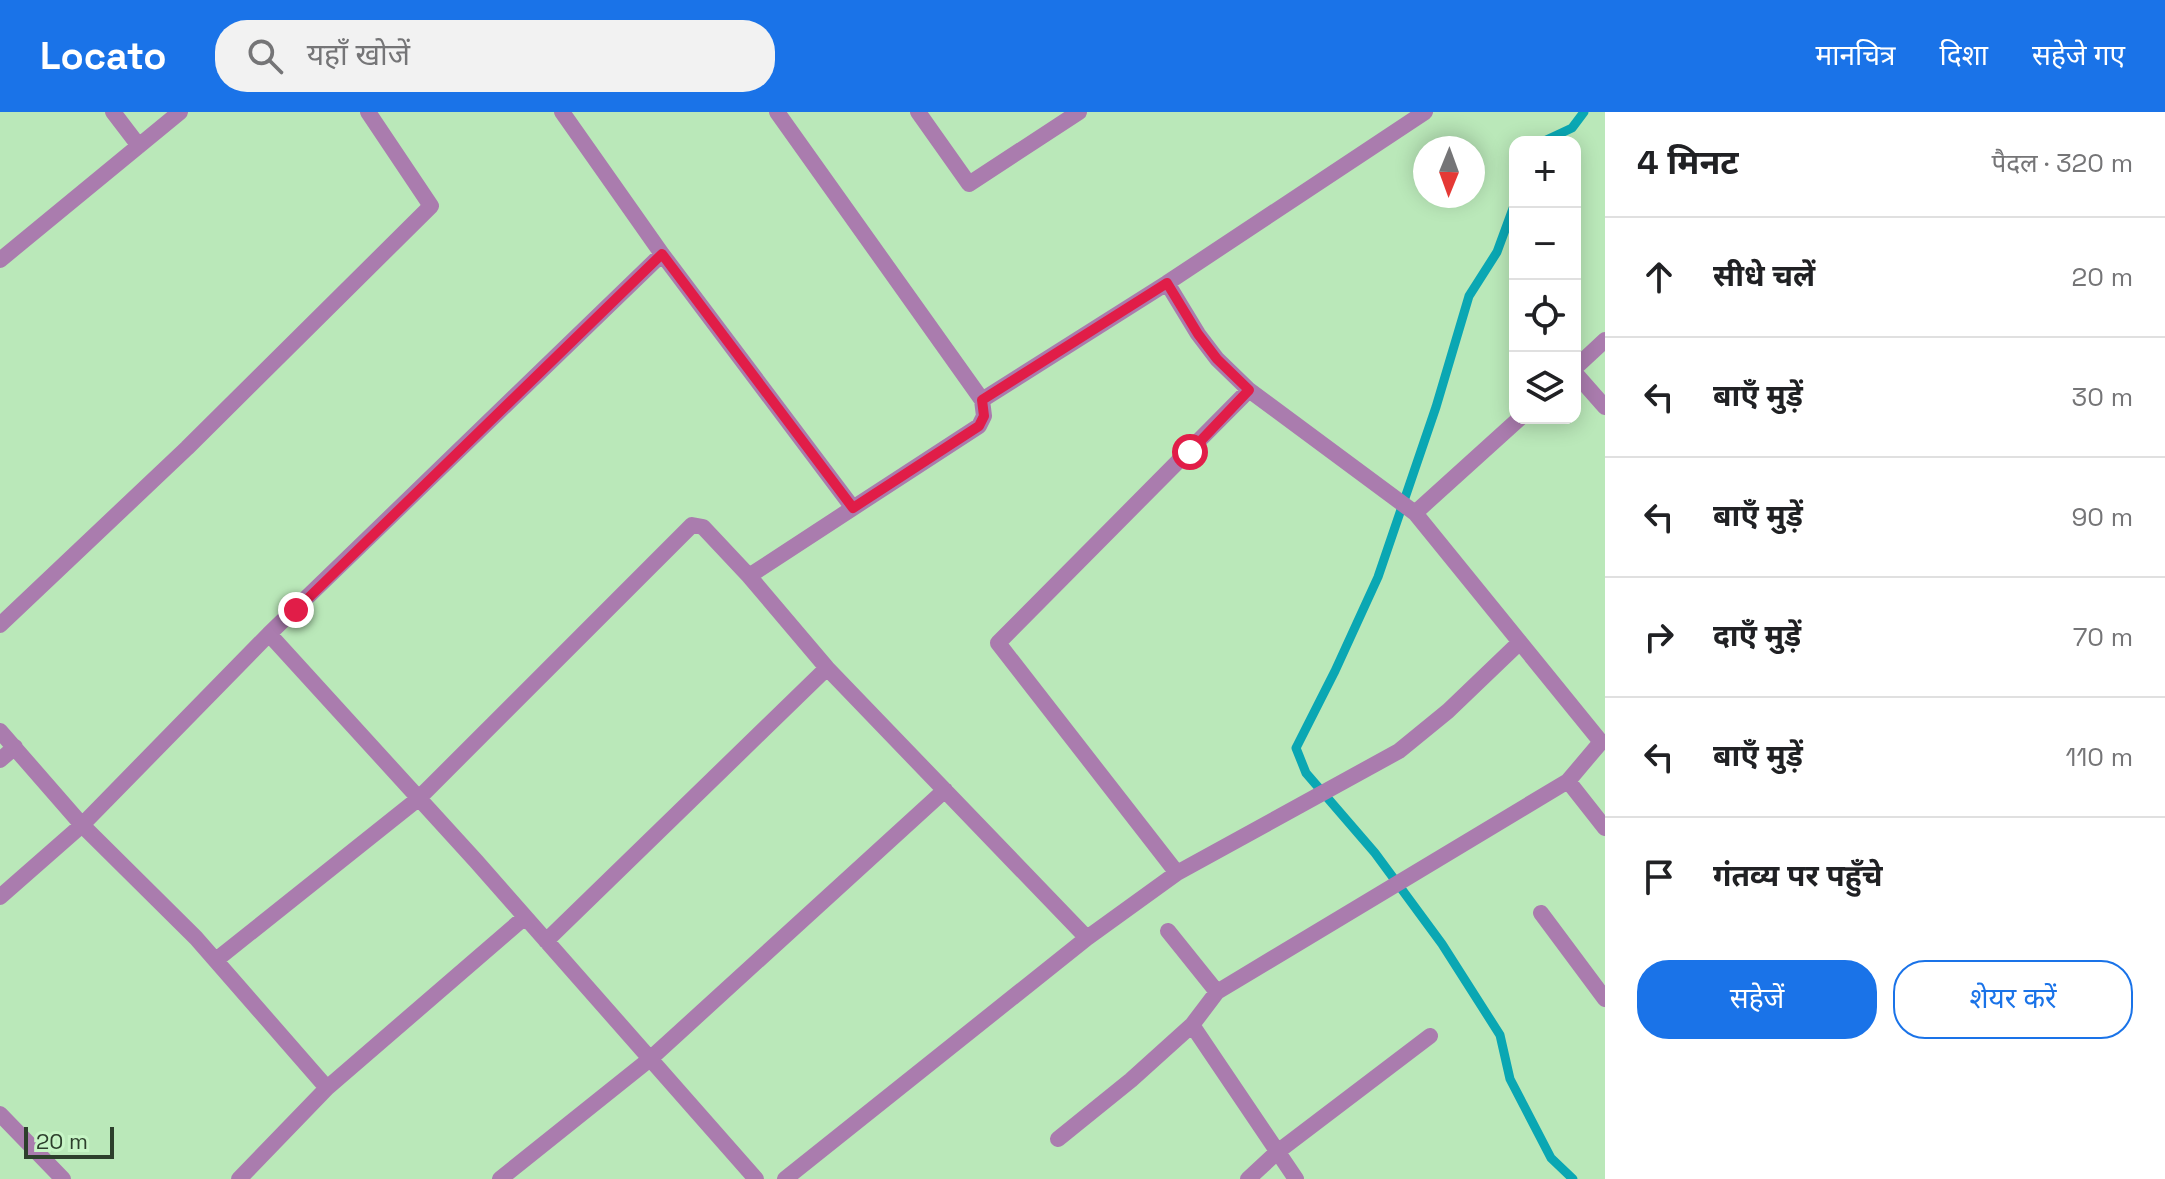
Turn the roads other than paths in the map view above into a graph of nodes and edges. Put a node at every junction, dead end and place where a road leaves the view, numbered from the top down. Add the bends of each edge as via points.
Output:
1 (113, 112) edge
2 (180, 112) edge
3 (368, 112) edge
4 (562, 112) edge
5 (777, 112) edge
6 (918, 112) edge
7 (1079, 112) edge
8 (1425, 112) edge
9 (139, 146) junction
10 (662, 254) junction
11 (0, 260) edge
12 (1167, 283) junction
13 (1605, 340) edge
14 (1581, 365) edge
15 (1581, 378) edge
16 (1249, 390) junction
17 (982, 400) junction
18 (1605, 407) edge
19 (1513, 424) edge
20 (853, 508) junction
21 (1415, 513) junction
22 (749, 576) junction
23 (0, 625) edge
24 (269, 634) junction
25 (1520, 642) junction
26 (827, 668) junction
27 (0, 731) edge
28 (1603, 740) edge
29 (15, 747) junction
30 (0, 760) edge
31 (1568, 781) junction
32 (945, 790) junction
33 (418, 799) junction
34 (82, 825) junction
35 (1605, 828) edge
36 (1177, 873) junction
37 (0, 897) edge
38 (1541, 913) dead end
39 (525, 917) junction
40 (1168, 931) dead end
41 (1087, 938) junction
42 (546, 941) junction
43 (216, 960) junction
44 (1217, 992) junction
45 (1605, 999) edge
46 (1192, 1025) junction
47 (1430, 1036) dead end
48 (650, 1059) junction
49 (327, 1088) junction
50 (0, 1114) edge
51 (1058, 1139) dead end
52 (1276, 1153) junction
53 (63, 1179) edge
54 (239, 1179) edge
55 (500, 1179) edge
56 (756, 1179) edge
57 (785, 1179) edge
58 (1248, 1179) edge
59 (1296, 1179) edge

1 - 9 street
2 - 9 street
3 - 23 street via 431,206
4 - 10 street
5 - 17 street
6 - 7 street via 969,184
8 - 12 street
9 - 11 street
10 - 20 street
10 - 24 street
12 - 16 street via 1217,359
12 - 17 street
13 - 14 street
15 - 18 street
16 - 21 street
16 - 36 street via 998,643
17 - 20 street via 979,426
19 - 21 street
20 - 22 street
21 - 25 street
22 - 26 street
22 - 33 street via 703,527 692,525
24 - 33 street
24 - 34 street
25 - 28 street
25 - 36 street via 1399,751
26 - 32 street
26 - 42 street
27 - 29 street
28 - 31 street
29 - 30 street
29 - 34 street
31 - 35 street
31 - 44 street
32 - 41 street
32 - 48 street
33 - 39 street
33 - 43 street
34 - 37 street
34 - 43 street
36 - 41 street
38 - 45 street
39 - 42 street
39 - 49 street
40 - 44 street
41 - 57 street
42 - 48 street
43 - 49 street
44 - 46 street
46 - 51 street
46 - 52 street
47 - 52 street
48 - 55 street
48 - 56 street
49 - 54 street
50 - 53 street
52 - 58 street
52 - 59 street

